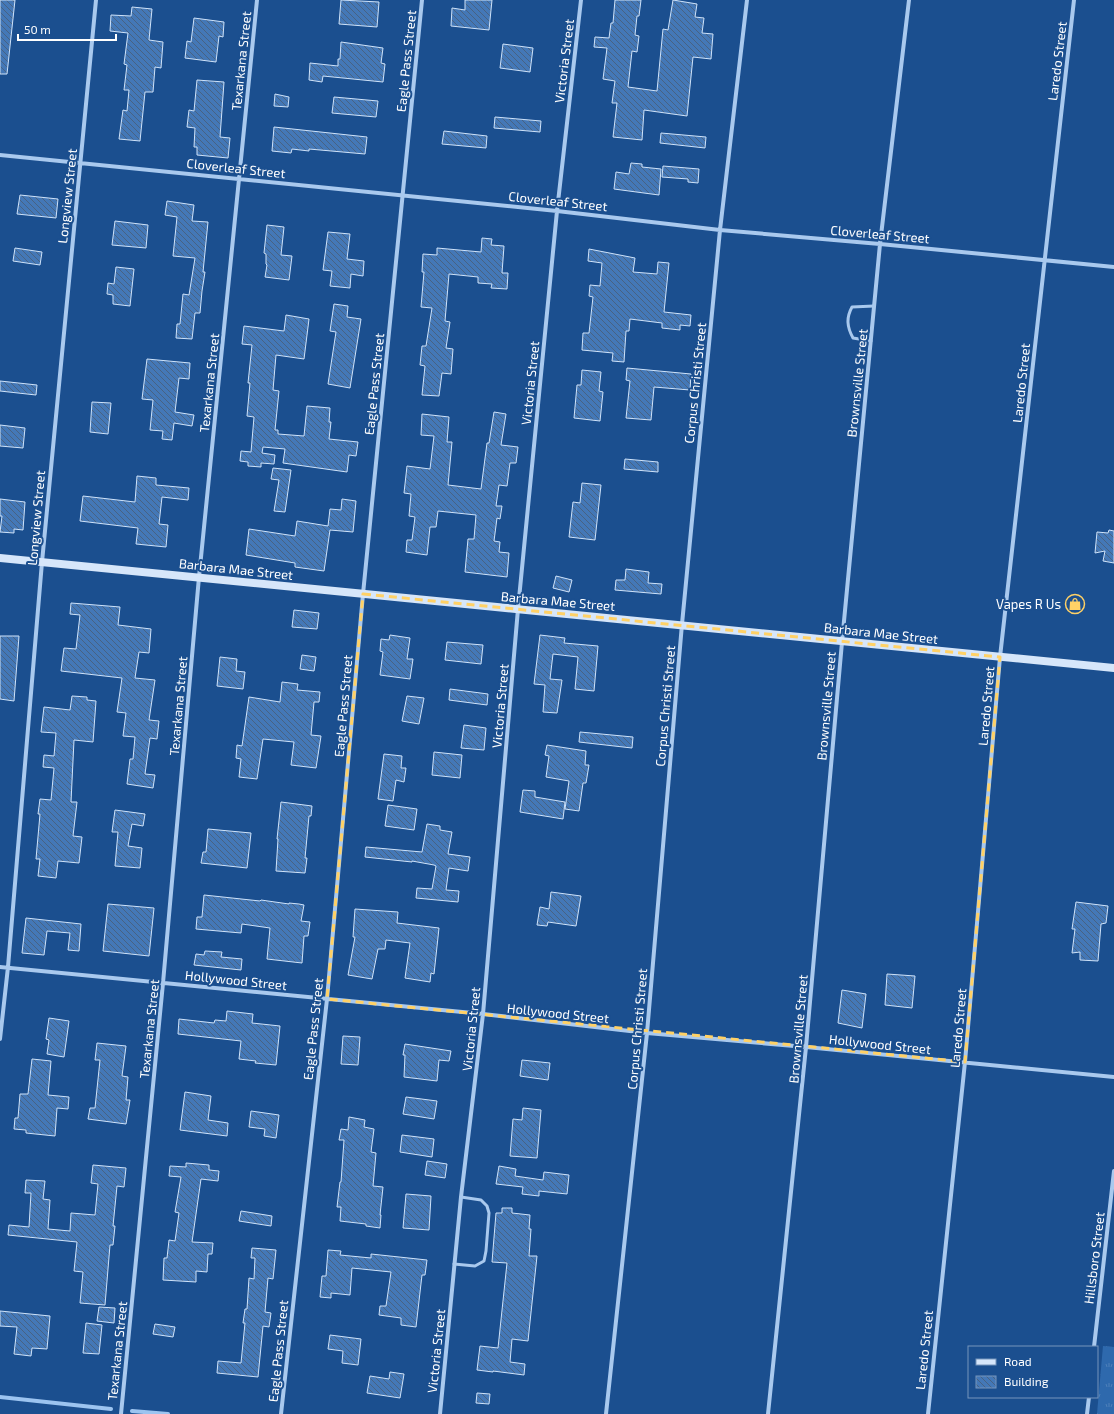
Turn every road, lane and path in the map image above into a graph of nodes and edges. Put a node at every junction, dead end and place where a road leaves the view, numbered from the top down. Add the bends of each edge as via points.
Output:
1 (96, 0) edge
2 (257, 0) edge
3 (422, 0) edge
4 (581, 0) edge
5 (747, 0) edge
6 (909, 0) edge
7 (1074, 0) edge
8 (0, 155) edge
9 (81, 163) junction
10 (239, 179) junction
11 (402, 195) junction
12 (557, 211) junction
13 (720, 230) junction
14 (880, 244) junction
15 (1044, 260) junction
16 (1114, 267) edge
17 (874, 306) junction
18 (871, 341) junction
19 (0, 558) edge
20 (42, 562) junction
21 (199, 577) junction
22 (363, 594) junction
23 (518, 609) junction
24 (682, 624) junction
25 (842, 642) junction
26 (1000, 657) junction
27 (1114, 668) edge
28 (0, 967) edge
29 (8, 967) junction
30 (163, 983) junction
31 (327, 999) junction
32 (483, 1014) junction
33 (647, 1033) junction
34 (0, 1039) edge
35 (806, 1047) junction
36 (966, 1062) junction
37 (1114, 1077) edge
38 (1114, 1171) edge
39 (461, 1197) junction
40 (454, 1264) junction
41 (1094, 1346) edge
42 (1089, 1398) edge
43 (121, 1414) edge
44 (281, 1414) edge
45 (440, 1414) edge
46 (606, 1414) edge
47 (768, 1414) edge
48 (928, 1414) edge
49 (1087, 1414) edge

1 - 9 street, Longview Street
2 - 10 street, Texarkana Street
3 - 11 street, Eagle Pass Street
4 - 12 street, Victoria Street
5 - 13 street, Corpus Christi Street
6 - 14 street, Brownsville Street
7 - 15 street, Laredo Street
8 - 9 street, Cloverleaf Street
9 - 10 street, Cloverleaf Street
9 - 20 street, Longview Street
10 - 11 street, Cloverleaf Street
10 - 21 street, Texarkana Street
11 - 12 street, Cloverleaf Street
11 - 22 street, Eagle Pass Street
12 - 13 street, Cloverleaf Street
12 - 23 street, Victoria Street
13 - 14 street, Cloverleaf Street
13 - 24 street, Corpus Christi Street
14 - 15 street, Cloverleaf Street
14 - 17 street, Brownsville Street
15 - 16 street, Cloverleaf Street
15 - 26 street, Laredo Street
17 - 18 street, Brownsville Street
17 - 18 lane via 852,307 847,315 853,338
18 - 25 street, Brownsville Street
19 - 20 street, Barbara Mae Street
20 - 21 street, Barbara Mae Street
20 - 29 street, Longview Street
21 - 22 street, Barbara Mae Street
21 - 30 street, Texarkana Street
22 - 23 street, Barbara Mae Street
22 - 31 street, Eagle Pass Street
23 - 24 street, Barbara Mae Street
23 - 32 street, Victoria Street
24 - 25 street, Barbara Mae Street
24 - 33 street, Corpus Christi Street
25 - 26 street, Barbara Mae Street
25 - 35 street, Brownsville Street
26 - 27 street, Barbara Mae Street
26 - 36 street, Laredo Street
28 - 29 street, Hollywood Street
29 - 30 street, Hollywood Street
29 - 34 street, Longview Street
30 - 31 street, Hollywood Street
30 - 43 street, Texarkana Street
31 - 32 street, Hollywood Street
31 - 44 street, Eagle Pass Street
32 - 33 street, Hollywood Street
32 - 39 street, Victoria Street
33 - 35 street, Hollywood Street
33 - 46 street, Corpus Christi Street
35 - 36 street, Hollywood Street
35 - 47 street, Brownsville Street
36 - 37 street, Hollywood Street
36 - 48 street, Laredo Street
38 - 41 street, Hillsboro Street
39 - 40 street, Victoria Street
39 - 40 lane via 481,1200 486,1206 489,1213 486,1251 484,1261 476,1266
40 - 45 street, Victoria Street
42 - 49 street

